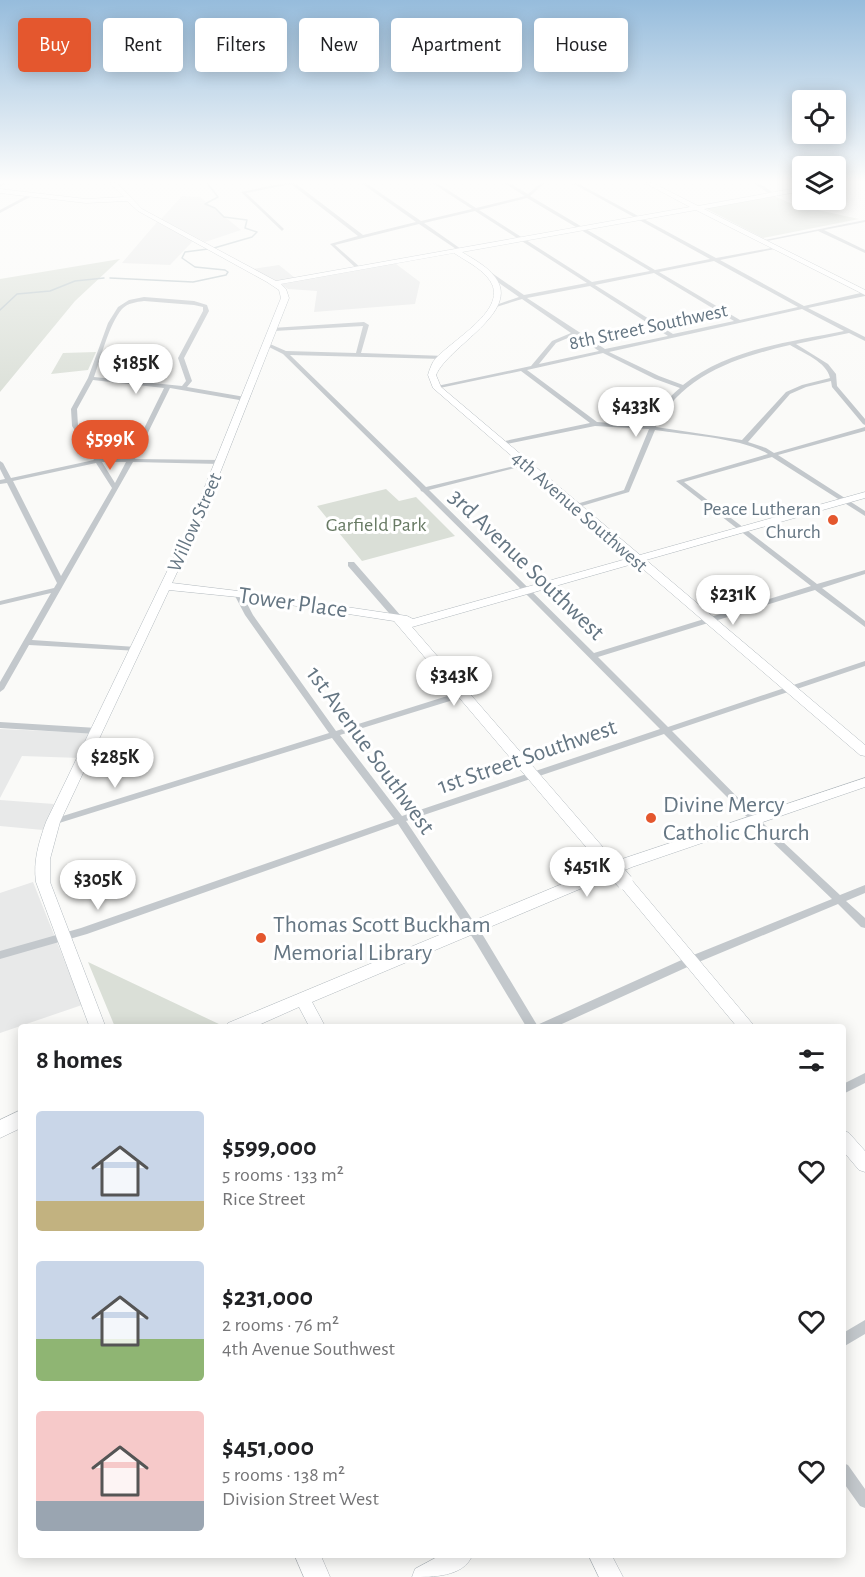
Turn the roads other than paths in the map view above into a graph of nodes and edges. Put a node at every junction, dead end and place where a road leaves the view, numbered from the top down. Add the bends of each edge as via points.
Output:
1 (226, 257) edge
2 (347, 257) edge
3 (421, 257) edge
4 (466, 257) edge
5 (548, 257) edge
6 (629, 257) edge
7 (708, 257) edge
8 (732, 257) edge
9 (793, 257) edge
10 (714, 260) junction
11 (360, 268) junction
12 (653, 271) junction
13 (487, 272) junction
14 (275, 283) junction
15 (590, 284) junction
16 (865, 294) edge
17 (524, 297) junction
18 (495, 307) junction
19 (802, 308) junction
20 (738, 321) junction
21 (274, 329) junction
22 (850, 331) junction
23 (576, 333) junction
24 (672, 336) junction
25 (865, 339) edge
26 (792, 344) junction
27 (267, 345) junction
28 (603, 351) junction
29 (285, 353) junction
30 (357, 355) junction
31 (443, 357) junction
32 (533, 367) junction
33 (522, 369) junction
34 (90, 378) junction
35 (834, 382) junction
36 (168, 386) junction
37 (684, 387) junction
38 (183, 388) junction
39 (437, 388) junction
40 (245, 399) junction
41 (865, 423) edge
42 (595, 424) junction
43 (654, 428) junction
44 (865, 429) edge
45 (744, 442) junction
46 (502, 443) junction
47 (773, 454) junction
48 (131, 460) junction
49 (97, 461) junction
50 (220, 462) junction
51 (0, 463) edge
52 (525, 464) junction
53 (9, 480) junction
54 (0, 482) edge
55 (115, 488) junction
56 (423, 490) junction
57 (865, 495) edge
58 (845, 501) junction
59 (575, 506) junction
60 (865, 514) edge
61 (741, 531) junction
62 (637, 560) junction
63 (351, 564) dead end
64 (865, 572) edge
65 (59, 586) junction
66 (165, 586) junction
67 (816, 588) junction
68 (528, 591) junction
69 (238, 594) junction
70 (0, 603) edge
71 (710, 620) junction
72 (402, 622) junction
73 (865, 625) edge
74 (27, 642) junction
75 (136, 649) junction
76 (593, 656) junction
77 (865, 663) edge
78 (790, 688) junction
79 (0, 689) edge
80 (463, 694) junction
81 (0, 725) edge
82 (666, 730) junction
83 (97, 731) junction
84 (334, 734) junction
85 (865, 752) edge
86 (534, 775) junction
87 (865, 782) edge
88 (755, 819) junction
89 (400, 820) junction
90 (53, 822) junction
91 (865, 889) edge
92 (840, 900) junction
93 (865, 924) edge
94 (472, 929) junction
95 (66, 937) junction
96 (0, 955) edge
97 (690, 961) junction
98 (304, 1001) junction
99 (97, 1024) edge
100 (244, 1024) edge
101 (316, 1024) edge
102 (531, 1024) edge
103 (550, 1024) edge
104 (745, 1024) edge
105 (865, 1078) edge
106 (846, 1088) edge
107 (18, 1120) edge
108 (0, 1130) edge
109 (846, 1142) edge
110 (865, 1164) edge
111 (865, 1327) edge
112 (846, 1338) edge
113 (846, 1474) edge
114 (865, 1501) edge
115 (309, 1558) edge
116 (456, 1558) edge
117 (601, 1558) edge
118 (317, 1577) edge
119 (423, 1577) edge
120 (612, 1577) edge

1 - 14 street
2 - 11 street
3 - 11 street
4 - 13 street
5 - 15 street
6 - 12 street
7 - 10 street
8 - 10 street
9 - 16 street
10 - 12 street
10 - 19 street
11 - 14 street
12 - 15 street
12 - 20 street
13 - 17 street
13 - 18 street via 498,289
14 - 21 street, Willow Street via 285,298
15 - 17 street
15 - 24 street
16 - 19 street, 8th Street Southwest
17 - 18 street
17 - 23 street
18 - 31 street
19 - 20 street, 8th Street Southwest
19 - 22 street
20 - 24 street, 8th Street Southwest
21 - 27 street, Willow Street
21 - 30 street via 364,324
22 - 25 street
22 - 26 street
23 - 28 street
23 - 32 street via 554,342
24 - 28 street, 8th Street Southwest
26 - 35 street via 826,365
26 - 37 street via 735,359
27 - 29 street, 3rd Avenue Southwest
27 - 40 street, Willow Street
28 - 32 street, 8th Street Southwest
28 - 37 street via 637,371
29 - 30 street
29 - 56 street, 3rd Avenue Southwest
30 - 31 street
31 - 39 street via 432,375
32 - 33 street, 8th Street Southwest
33 - 39 street, 8th Street Southwest
33 - 42 street
34 - 36 street
34 - 38 street via 111,323 124,305 144,299 199,303 206,311 181,358 189,381
34 - 49 street via 72,421
35 - 41 street
35 - 45 street via 814,383 788,393
36 - 38 street
36 - 48 street
37 - 43 street via 665,406
38 - 40 street
39 - 46 street, 4th Avenue Southwest
40 - 50 street, Willow Street
42 - 43 street
42 - 46 street
43 - 45 street
43 - 59 street via 627,491
44 - 47 street
45 - 47 street
46 - 52 street, 4th Avenue Southwest
47 - 58 street
47 - 61 street via 679,481
48 - 49 street
48 - 50 street
48 - 55 street
49 - 53 street
49 - 55 street
50 - 66 street, Willow Street
51 - 53 street
52 - 56 street
52 - 59 street, 4th Avenue Southwest
53 - 54 street
53 - 65 street
55 - 65 street
56 - 68 street, 3rd Avenue Southwest
57 - 58 street
58 - 60 street
58 - 61 street
59 - 62 street, 4th Avenue Southwest
61 - 62 street
61 - 67 street
62 - 68 street
62 - 71 street, 4th Avenue Southwest
63 - 72 street
64 - 67 street
65 - 70 street
65 - 74 street
66 - 69 street, Tower Place
66 - 75 street, Willow Street
67 - 71 street
67 - 73 street
68 - 72 street, Tower Place via 420,621
68 - 76 street, 3rd Avenue Southwest
69 - 72 street, Tower Place
69 - 84 street, 1st Avenue Southwest
71 - 76 street
71 - 78 street, 4th Avenue Southwest
72 - 80 street
74 - 75 street
74 - 79 street
75 - 83 street, Willow Street
76 - 82 street, 3rd Avenue Southwest
77 - 78 street, 1st Street Southwest
78 - 82 street, 1st Street Southwest
78 - 85 street, 4th Avenue Southwest
80 - 84 street
80 - 86 street
81 - 83 street
82 - 86 street, 1st Street Southwest
82 - 88 street, 3rd Avenue Southwest
83 - 90 street, Willow Street
84 - 89 street, 1st Avenue Southwest
84 - 90 street
86 - 89 street, 1st Street Southwest
86 - 97 street, bridge
87 - 88 street
88 - 92 street, 3rd Avenue Southwest
88 - 94 street via 627,863
89 - 94 street, 1st Avenue Southwest
89 - 95 street, 1st Street Southwest
90 - 95 street, Willow Street via 41,870
91 - 92 street
92 - 93 street, 3rd Avenue Southwest
92 - 97 street
94 - 98 street
94 - 102 street, 1st Avenue Southwest
95 - 96 street, 1st Street Southwest
95 - 99 street, Willow Street
97 - 103 street
97 - 104 street
98 - 100 street
98 - 101 street
105 - 106 street
107 - 108 main road
109 - 110 street
111 - 112 street
113 - 114 street
115 - 118 main road
116 - 119 street
117 - 120 street

